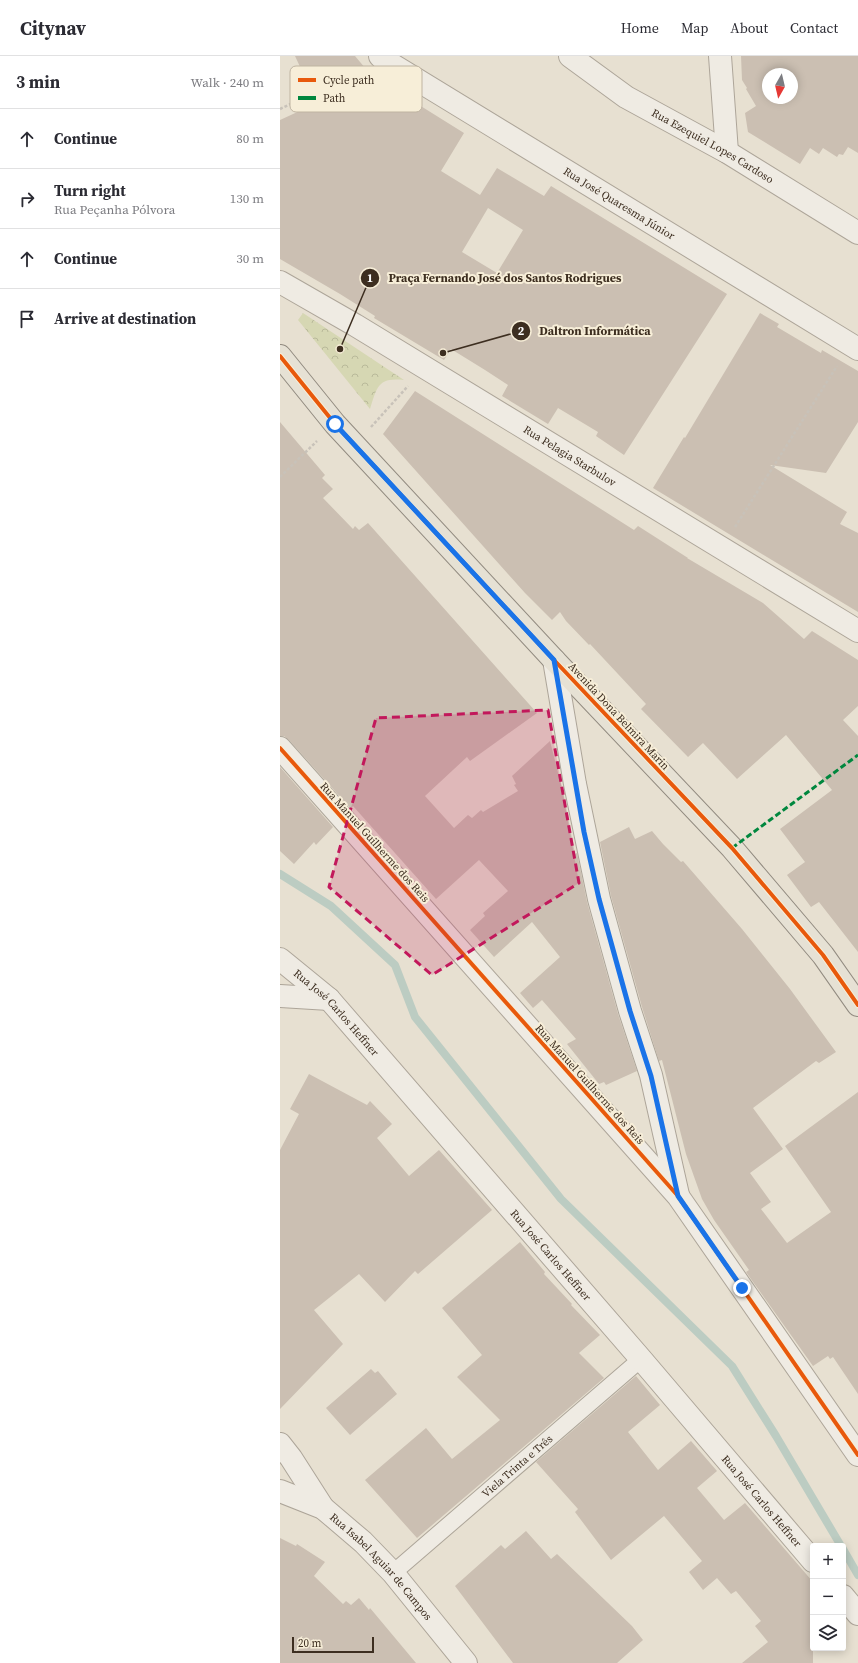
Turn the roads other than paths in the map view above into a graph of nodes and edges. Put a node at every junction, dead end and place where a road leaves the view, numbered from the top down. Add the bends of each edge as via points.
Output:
1 (570, 56) edge
2 (720, 56) edge
3 (382, 58) edge
4 (395, 66) edge
5 (422, 82) edge
6 (727, 152) junction
7 (858, 233) edge
8 (280, 282) edge
9 (854, 347) edge
10 (280, 356) edge
11 (858, 631) edge
12 (554, 660) junction
13 (280, 748) edge
14 (280, 959) edge
15 (280, 996) edge
16 (329, 999) junction
17 (858, 1005) edge
18 (678, 1196) junction
19 (641, 1359) junction
20 (280, 1444) edge
21 (858, 1455) edge
22 (280, 1491) edge
23 (323, 1508) junction
24 (810, 1557) edge
25 (393, 1573) junction
26 (846, 1600) edge
27 (858, 1614) edge
28 (466, 1663) edge

1 - 6 street, Rua Ezequiel Lopes Cardoso via 626,98
2 - 6 street
3 - 4 street, Rua José Quaresma Júnior
5 - 9 street, Rua José Quaresma Júnior
6 - 7 street, Rua Ezequiel Lopes Cardoso
8 - 11 street, Rua Pelagia Starbulov via 425,367
10 - 12 main road, Avenida Dona Belmira Marin via 335,424
12 - 17 main road, Avenida Dona Belmira Marin via 732,848 823,955
12 - 18 street via 579,804 599,899 651,1076
13 - 18 street, Rua Manuel Guilherme dos Reis
14 - 16 street, Rua José Carlos Heffner
15 - 16 street
16 - 19 street, Rua José Carlos Heffner
18 - 21 street, Rua Manuel Guilherme dos Reis
19 - 24 street, Rua José Carlos Heffner
19 - 25 lane, Viela Trinta e Três
20 - 23 street
22 - 23 street, Rua Isabel Aguiar de Campos
23 - 25 street, Rua Isabel Aguiar de Campos via 363,1542
25 - 28 street, Rua Isabel Aguiar de Campos
26 - 27 street

